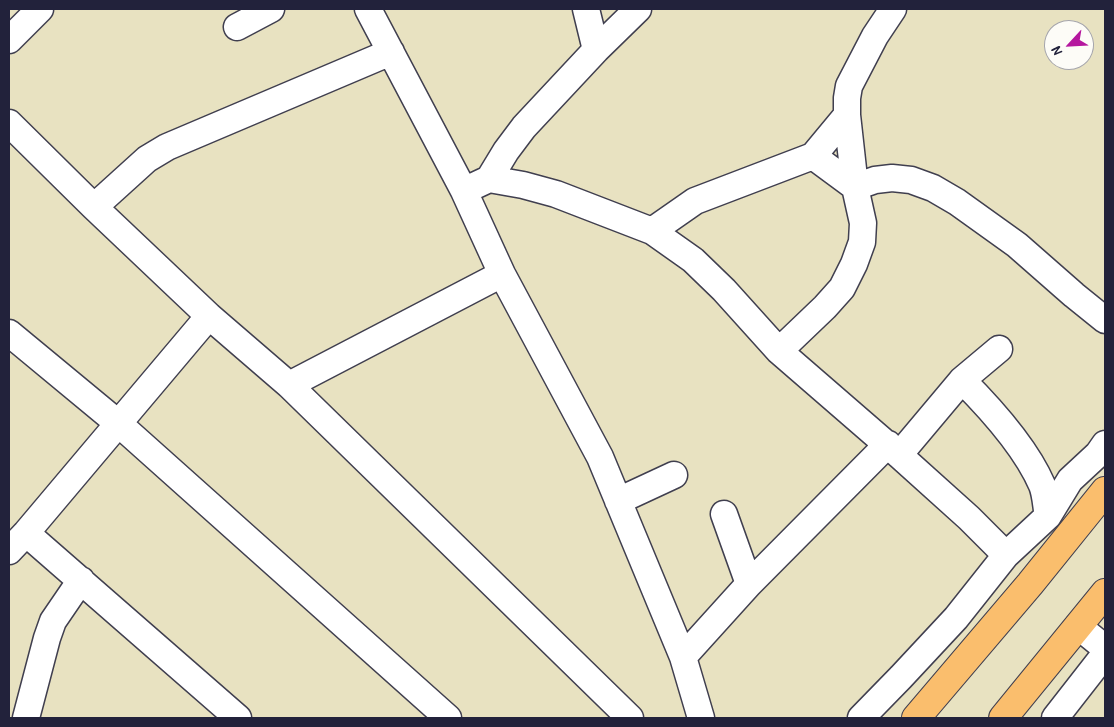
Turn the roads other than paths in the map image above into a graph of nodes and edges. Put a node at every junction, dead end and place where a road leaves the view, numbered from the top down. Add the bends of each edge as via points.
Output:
1 (40, 9) edge
2 (271, 9) edge
3 (368, 9) edge
4 (586, 9) edge
5 (638, 9) edge
6 (893, 9) edge
7 (237, 27) dead end
8 (9, 40) edge
9 (596, 50) junction
10 (391, 52) junction
11 (847, 115) junction
12 (9, 123) edge
13 (813, 156) junction
14 (489, 179) junction
15 (855, 187) junction
16 (464, 191) junction
17 (94, 208) junction
18 (652, 231) junction
19 (502, 274) junction
20 (209, 316) junction
21 (1105, 320) edge
22 (9, 333) edge
23 (999, 349) dead end
24 (779, 350) junction
25 (962, 380) junction
26 (289, 385) junction
27 (119, 424) junction
28 (1105, 444) edge
29 (894, 449) junction
30 (674, 474) dead end
31 (1105, 491) edge
32 (618, 501) junction
33 (724, 514) dead end
34 (1048, 516) junction
35 (17, 542) edge
36 (1006, 555) junction
37 (81, 580) junction
38 (749, 584) junction
39 (1105, 593) edge
40 (1078, 626) junction
41 (1105, 648) edge
42 (1105, 654) edge
43 (683, 657) junction
44 (20, 714) edge
45 (233, 717) edge
46 (448, 718) edge
47 (630, 718) edge
48 (701, 718) edge
49 (861, 718) edge
50 (916, 718) edge
51 (1003, 718) edge
52 (1055, 718) edge

1 - 8 street
2 - 7 street
3 - 10 street
4 - 9 street
5 - 9 street
6 - 11 street via 849,86
9 - 14 street via 524,127
10 - 16 street
10 - 17 street via 167,147 147,159
11 - 13 street
11 - 15 street
12 - 17 street
13 - 15 street
13 - 18 street via 695,201
14 - 16 street
14 - 18 street via 556,194
15 - 21 street via 892,178 911,180 933,188 1017,245
15 - 24 street via 863,223 862,242 854,264 831,301
16 - 19 street
17 - 20 street
18 - 24 street via 693,260
19 - 26 street
19 - 32 street via 600,457
20 - 26 street
20 - 27 street
22 - 27 street
23 - 25 street
24 - 29 street
25 - 29 street
25 - 34 street via 985,403 1026,456 1043,487
26 - 47 street
27 - 35 street
27 - 46 street
28 - 34 street via 1070,480
29 - 36 street
29 - 38 street
30 - 32 street
31 - 50 main road
32 - 43 street
33 - 38 street
34 - 36 street
35 - 37 street
36 - 49 street via 956,618
37 - 44 street via 53,621
37 - 45 street
38 - 43 street
39 - 40 main road
40 - 41 street
40 - 51 main road
42 - 52 street
43 - 48 street

